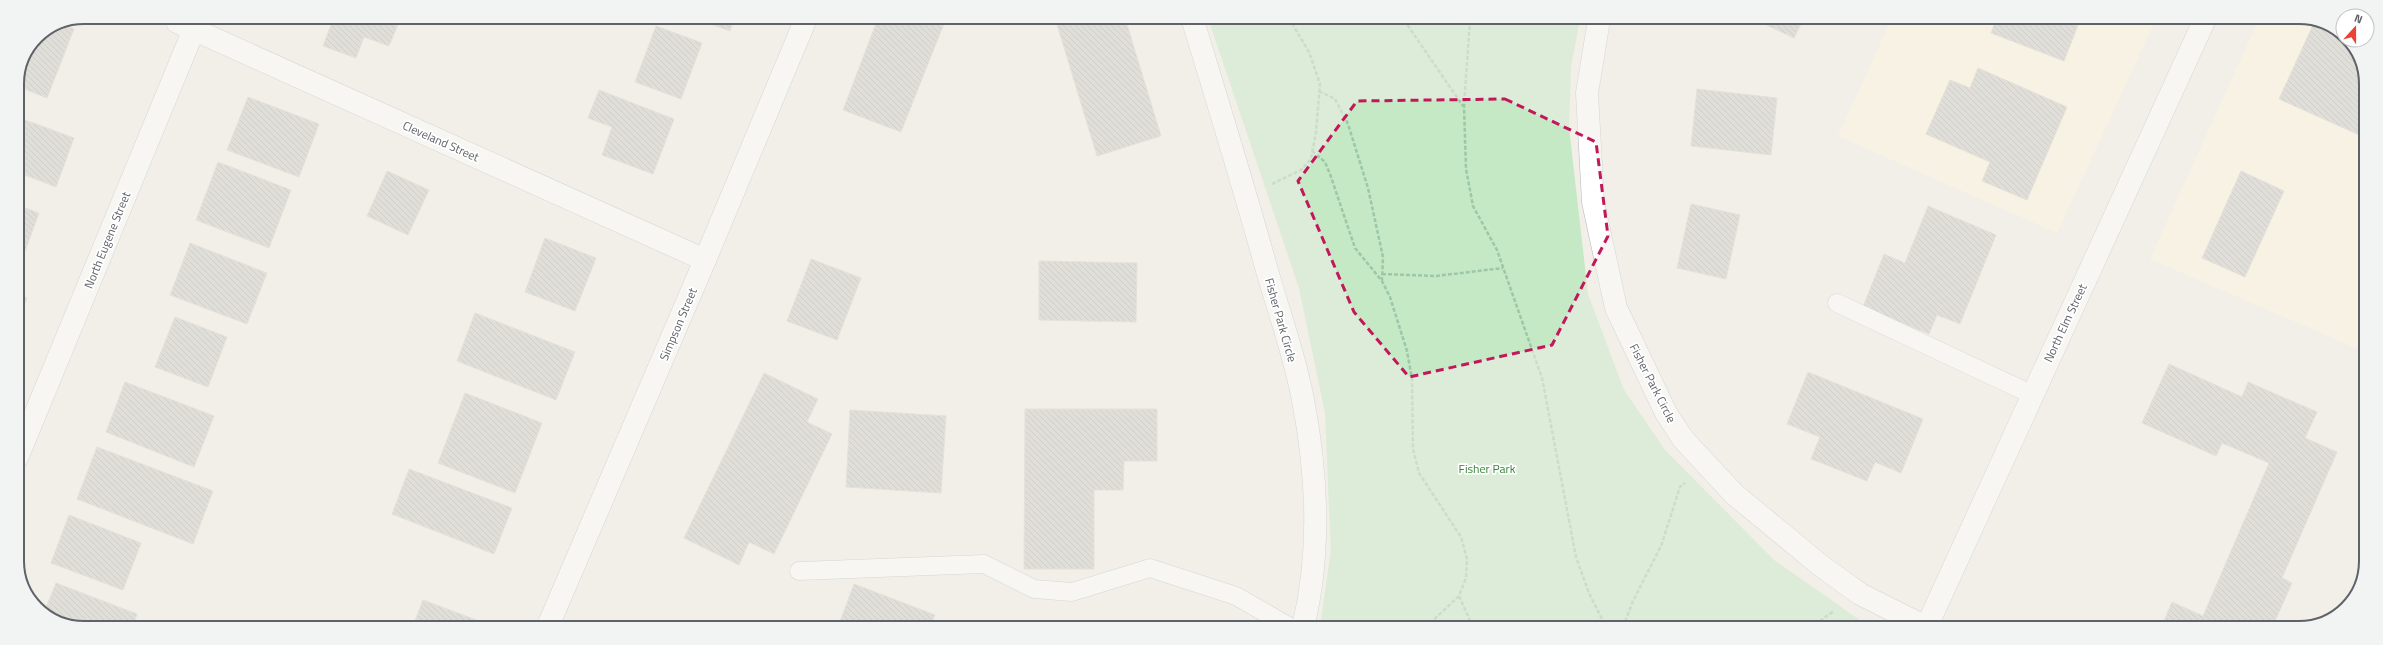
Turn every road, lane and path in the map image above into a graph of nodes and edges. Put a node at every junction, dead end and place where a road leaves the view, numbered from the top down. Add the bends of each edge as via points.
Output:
1 (189, 24) edge
2 (804, 24) edge
3 (1194, 24) edge
4 (1292, 24) edge
5 (1407, 24) edge
6 (1470, 24) edge
7 (1598, 24) edge
8 (2203, 24) edge
9 (1319, 91) junction
10 (1464, 106) junction
11 (1312, 151) junction
12 (1246, 196) junction
13 (705, 260) junction
14 (1504, 268) junction
15 (1382, 274) junction
16 (1382, 281) junction
17 (1837, 303) dead end
18 (2033, 395) junction
19 (24, 440) edge
20 (1709, 464) junction
21 (799, 571) dead end
22 (1459, 596) junction
23 (550, 621) edge
24 (1280, 621) edge
25 (1304, 621) edge
26 (1432, 621) edge
27 (1470, 621) edge
28 (1603, 621) edge
29 (1625, 621) edge
30 (1915, 621) edge
31 (1930, 621) edge

1 - 13 street, Cleveland Street
1 - 19 street, North Eugene Street
2 - 13 street, Simpson Street
3 - 12 street, Fisher Park Circle
4 - 9 path via 1309,52 1320,84
5 - 10 path
6 - 10 path
7 - 20 street, Fisher Park Circle via 1587,93 1593,194 1616,308 1666,413 1683,439
8 - 18 street, North Elm Street
9 - 11 path
9 - 15 path via 1335,99 1348,124 1368,188 1383,257
10 - 14 path via 1466,169 1473,206
11 - 12 path via 1311,159 1301,170
11 - 16 path via 1328,168 1355,248
12 - 25 street, Fisher Park Circle via 1303,399 1313,468 1314,540
13 - 23 street, Simpson Street
14 - 15 path via 1436,276
14 - 28 path via 1542,378 1576,557
15 - 16 path
16 - 22 path via 1407,351 1412,379 1414,449 1419,474 1461,537 1467,559 1466,578
17 - 18 lane
18 - 31 street, North Elm Street
20 - 29 path via 1680,487 1661,546
20 - 30 street, Fisher Park Circle via 1734,494 1820,565 1860,594
21 - 24 lane via 984,564 1034,589 1072,592 1150,568 1236,596
22 - 26 path
22 - 27 path

